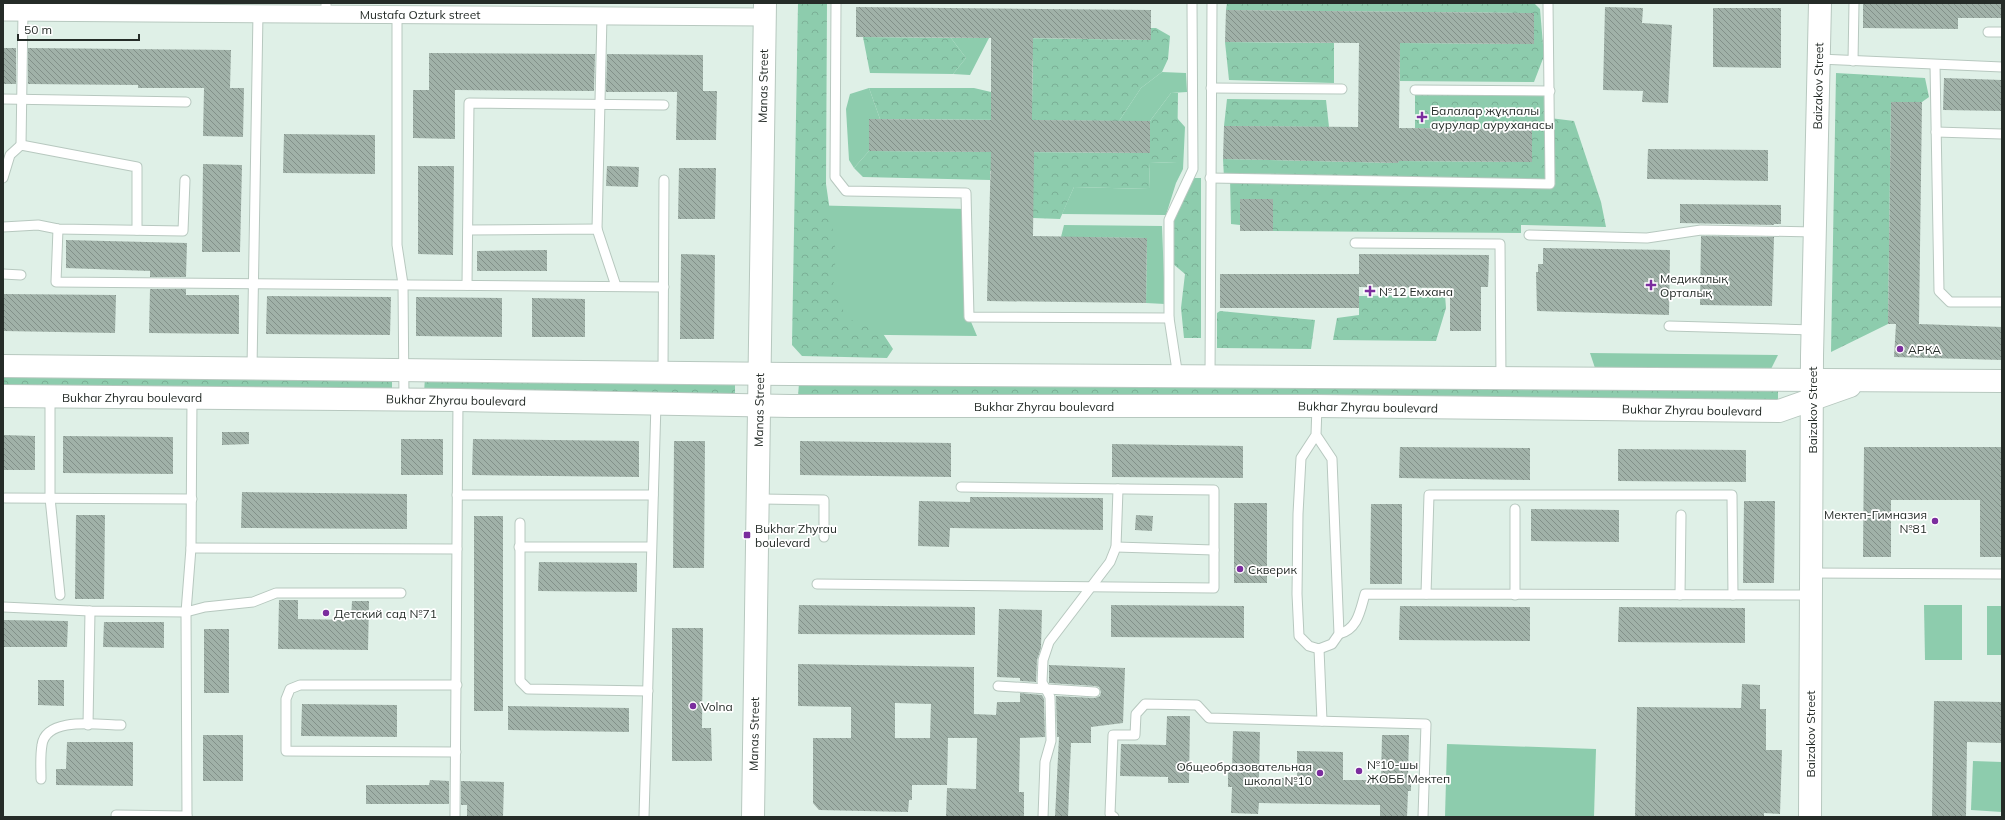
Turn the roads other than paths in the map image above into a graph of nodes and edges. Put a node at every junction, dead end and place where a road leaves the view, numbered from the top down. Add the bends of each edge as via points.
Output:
1 (836, 3) edge
2 (1192, 3) edge
3 (1212, 3) edge
4 (1548, 3) edge
5 (1820, 3) edge
6 (1854, 3) edge
7 (326, 8) edge
8 (764, 10) edge
9 (3, 12) edge
10 (23, 12) junction
11 (258, 13) junction
12 (397, 14) junction
13 (602, 16) junction
14 (1988, 32) dead end
15 (2002, 32) edge
16 (1819, 59) junction
17 (1853, 61) junction
18 (1935, 65) junction
19 (2002, 68) edge
20 (1211, 88) junction
21 (1342, 89) dead end
22 (1415, 90) dead end
23 (1550, 91) junction
24 (3, 99) edge
25 (22, 99) junction
26 (186, 102) dead end
27 (600, 104) junction
28 (664, 105) dead end
29 (1936, 132) junction
30 (2002, 134) edge
31 (21, 145) junction
32 (3, 178) edge
33 (1210, 178) junction
34 (185, 180) dead end
35 (664, 180) dead end
36 (3, 227) edge
37 (58, 229) junction
38 (597, 229) junction
39 (137, 230) junction
40 (468, 230) junction
41 (1815, 232) junction
42 (1529, 235) dead end
43 (1355, 243) dead end
44 (3, 274) edge
45 (21, 275) dead end
46 (254, 284) junction
47 (403, 284) junction
48 (467, 285) junction
49 (616, 286) junction
50 (664, 287) junction
51 (2002, 302) edge
52 (1169, 318) junction
53 (1668, 326) dead end
54 (1813, 330) junction
55 (3, 366) edge
56 (252, 368) junction
57 (404, 370) junction
58 (663, 372) junction
59 (759, 374) junction
60 (1178, 377) junction
61 (1210, 377) junction
62 (1501, 379) junction
63 (2002, 381) edge
64 (1812, 390) junction
65 (3, 396) edge
66 (50, 396) junction
67 (192, 398) junction
68 (404, 400) junction
69 (458, 400) junction
70 (656, 403) junction
71 (759, 405) junction
72 (1317, 406) junction
73 (1316, 435) junction
74 (961, 487) dead end
75 (1118, 489) junction
76 (458, 495) junction
77 (653, 495) junction
78 (4, 498) dead end
79 (50, 498) junction
80 (192, 499) junction
81 (758, 499) junction
82 (1515, 509) dead end
83 (1681, 515) dead end
84 (520, 523) dead end
85 (824, 537) dead end
86 (520, 547) junction
87 (652, 547) junction
88 (191, 548) junction
89 (1116, 548) junction
90 (457, 550) junction
91 (1214, 550) junction
92 (1810, 573) junction
93 (2002, 574) edge
94 (816, 584) dead end
95 (1091, 588) junction
96 (401, 594) dead end
97 (1426, 594) junction
98 (1515, 594) junction
99 (1680, 594) junction
100 (60, 595) dead end
101 (1733, 595) junction
102 (1811, 595) junction
103 (3, 607) edge
104 (90, 611) junction
105 (186, 612) junction
106 (1340, 634) junction
107 (1319, 649) junction
108 (457, 685) junction
109 (998, 686) dead end
110 (1046, 689) junction
111 (648, 691) junction
112 (1094, 692) dead end
113 (1322, 721) junction
114 (88, 725) junction
115 (121, 725) dead end
116 (456, 752) junction
117 (41, 779) dead end
118 (116, 815) dead end
119 (188, 816) edge
120 (455, 817) edge
121 (644, 817) edge
122 (753, 817) edge
123 (1043, 817) edge
124 (1114, 817) edge
125 (1424, 817) edge
126 (1810, 817) edge

1 - 52 lane via 835,177 846,191 966,193 969,317
2 - 52 lane via 1193,169 1169,220
3 - 20 lane
4 - 23 lane
5 - 16 street, Baizakov Street
6 - 17 lane
7 - 11 street, Mustafa Ozturk street
7 - 12 street, Mustafa Ozturk street
8 - 13 street, Mustafa Ozturk street
8 - 59 street, Manas Street
9 - 10 street, Mustafa Ozturk street
10 - 11 street, Mustafa Ozturk street
10 - 25 lane
11 - 46 lane
12 - 13 street, Mustafa Ozturk street
12 - 47 lane via 397,245
13 - 27 lane
14 - 15 lane
16 - 17 lane
16 - 41 street, Baizakov Street
17 - 18 lane
18 - 19 lane
18 - 29 lane
20 - 21 lane
20 - 33 lane
22 - 23 lane
23 - 33 lane via 1550,184
24 - 25 lane
25 - 26 lane
25 - 31 lane
27 - 28 lane
27 - 38 lane
27 - 40 lane via 469,103
29 - 30 lane
29 - 51 lane via 1939,291 1950,302
31 - 32 lane via 10,154
31 - 39 lane via 138,166
33 - 61 lane
34 - 39 lane via 183,231
35 - 50 lane
36 - 37 lane via 38,225
37 - 39 lane
37 - 46 lane via 56,282
38 - 40 lane
38 - 49 lane
40 - 48 lane
41 - 42 lane via 1701,230 1647,238
41 - 54 street, Baizakov Street
43 - 62 lane via 1500,244
44 - 45 lane
46 - 47 lane
46 - 56 lane
47 - 48 lane
47 - 57 lane
48 - 49 lane
49 - 50 lane
50 - 58 lane
52 - 60 lane
53 - 54 lane
54 - 64 street, Baizakov Street
55 - 56 street, Bukhar Zhyrau boulevard
56 - 57 street, Bukhar Zhyrau boulevard
57 - 58 street, Bukhar Zhyrau boulevard
57 - 68 lane
58 - 59 street, Bukhar Zhyrau boulevard
59 - 60 street, Bukhar Zhyrau boulevard
59 - 71 street, Manas Street
60 - 61 street, Bukhar Zhyrau boulevard
61 - 62 street, Bukhar Zhyrau boulevard
62 - 64 street, Bukhar Zhyrau boulevard
63 - 64 street, Bukhar Zhyrau boulevard via 1864,380
64 - 72 street, Bukhar Zhyrau boulevard via 1779,411
64 - 92 street, Baizakov Street
65 - 66 street, Bukhar Zhyrau boulevard
66 - 67 street, Bukhar Zhyrau boulevard
66 - 79 lane
67 - 68 street, Bukhar Zhyrau boulevard
67 - 80 lane
68 - 69 street, Bukhar Zhyrau boulevard
69 - 70 street, Bukhar Zhyrau boulevard
69 - 76 lane
70 - 71 street, Bukhar Zhyrau boulevard
70 - 77 lane
71 - 72 street, Bukhar Zhyrau boulevard
71 - 81 street, Manas Street
72 - 73 lane
73 - 106 lane via 1332,459
73 - 107 lane via 1301,458 1297,594 1299,636 1309,646
74 - 75 lane
75 - 89 lane
75 - 91 lane via 1214,490
76 - 77 lane
76 - 90 lane
77 - 87 lane
78 - 79 lane
79 - 80 lane
79 - 100 lane
80 - 88 lane
81 - 85 lane via 824,500
81 - 122 street, Manas Street
82 - 98 lane
83 - 99 lane
84 - 86 lane
86 - 87 lane
86 - 111 lane via 520,681 528,689
87 - 111 lane
88 - 90 lane
88 - 105 lane
89 - 91 lane
89 - 95 lane via 1110,562
90 - 108 lane
91 - 95 lane via 1214,588
92 - 93 lane
92 - 102 street, Baizakov Street
94 - 95 lane
95 - 110 lane via 1049,642 1043,660 1042,682
96 - 105 lane via 276,593 253,602 205,607
97 - 98 lane
97 - 101 lane via 1429,495 1732,495
97 - 106 lane via 1365,594 1359,617 1352,628
98 - 99 lane
99 - 101 lane
101 - 102 lane
102 - 126 street, Baizakov Street
103 - 104 lane
104 - 105 lane
104 - 114 lane
105 - 119 lane
106 - 107 lane via 1332,644
107 - 113 lane
108 - 116 lane
108 - 116 lane via 300,685 290,689 286,698 286,751
109 - 110 lane
110 - 112 lane
110 - 123 lane via 1050,697 1050,741 1045,762
111 - 121 lane
113 - 124 lane via 1209,718 1197,705 1145,704 1136,714 1135,735 1113,735 1110,814
113 - 125 lane via 1426,724
114 - 115 lane
114 - 117 lane via 61,725 49,730 42,744
116 - 120 lane
118 - 119 lane

